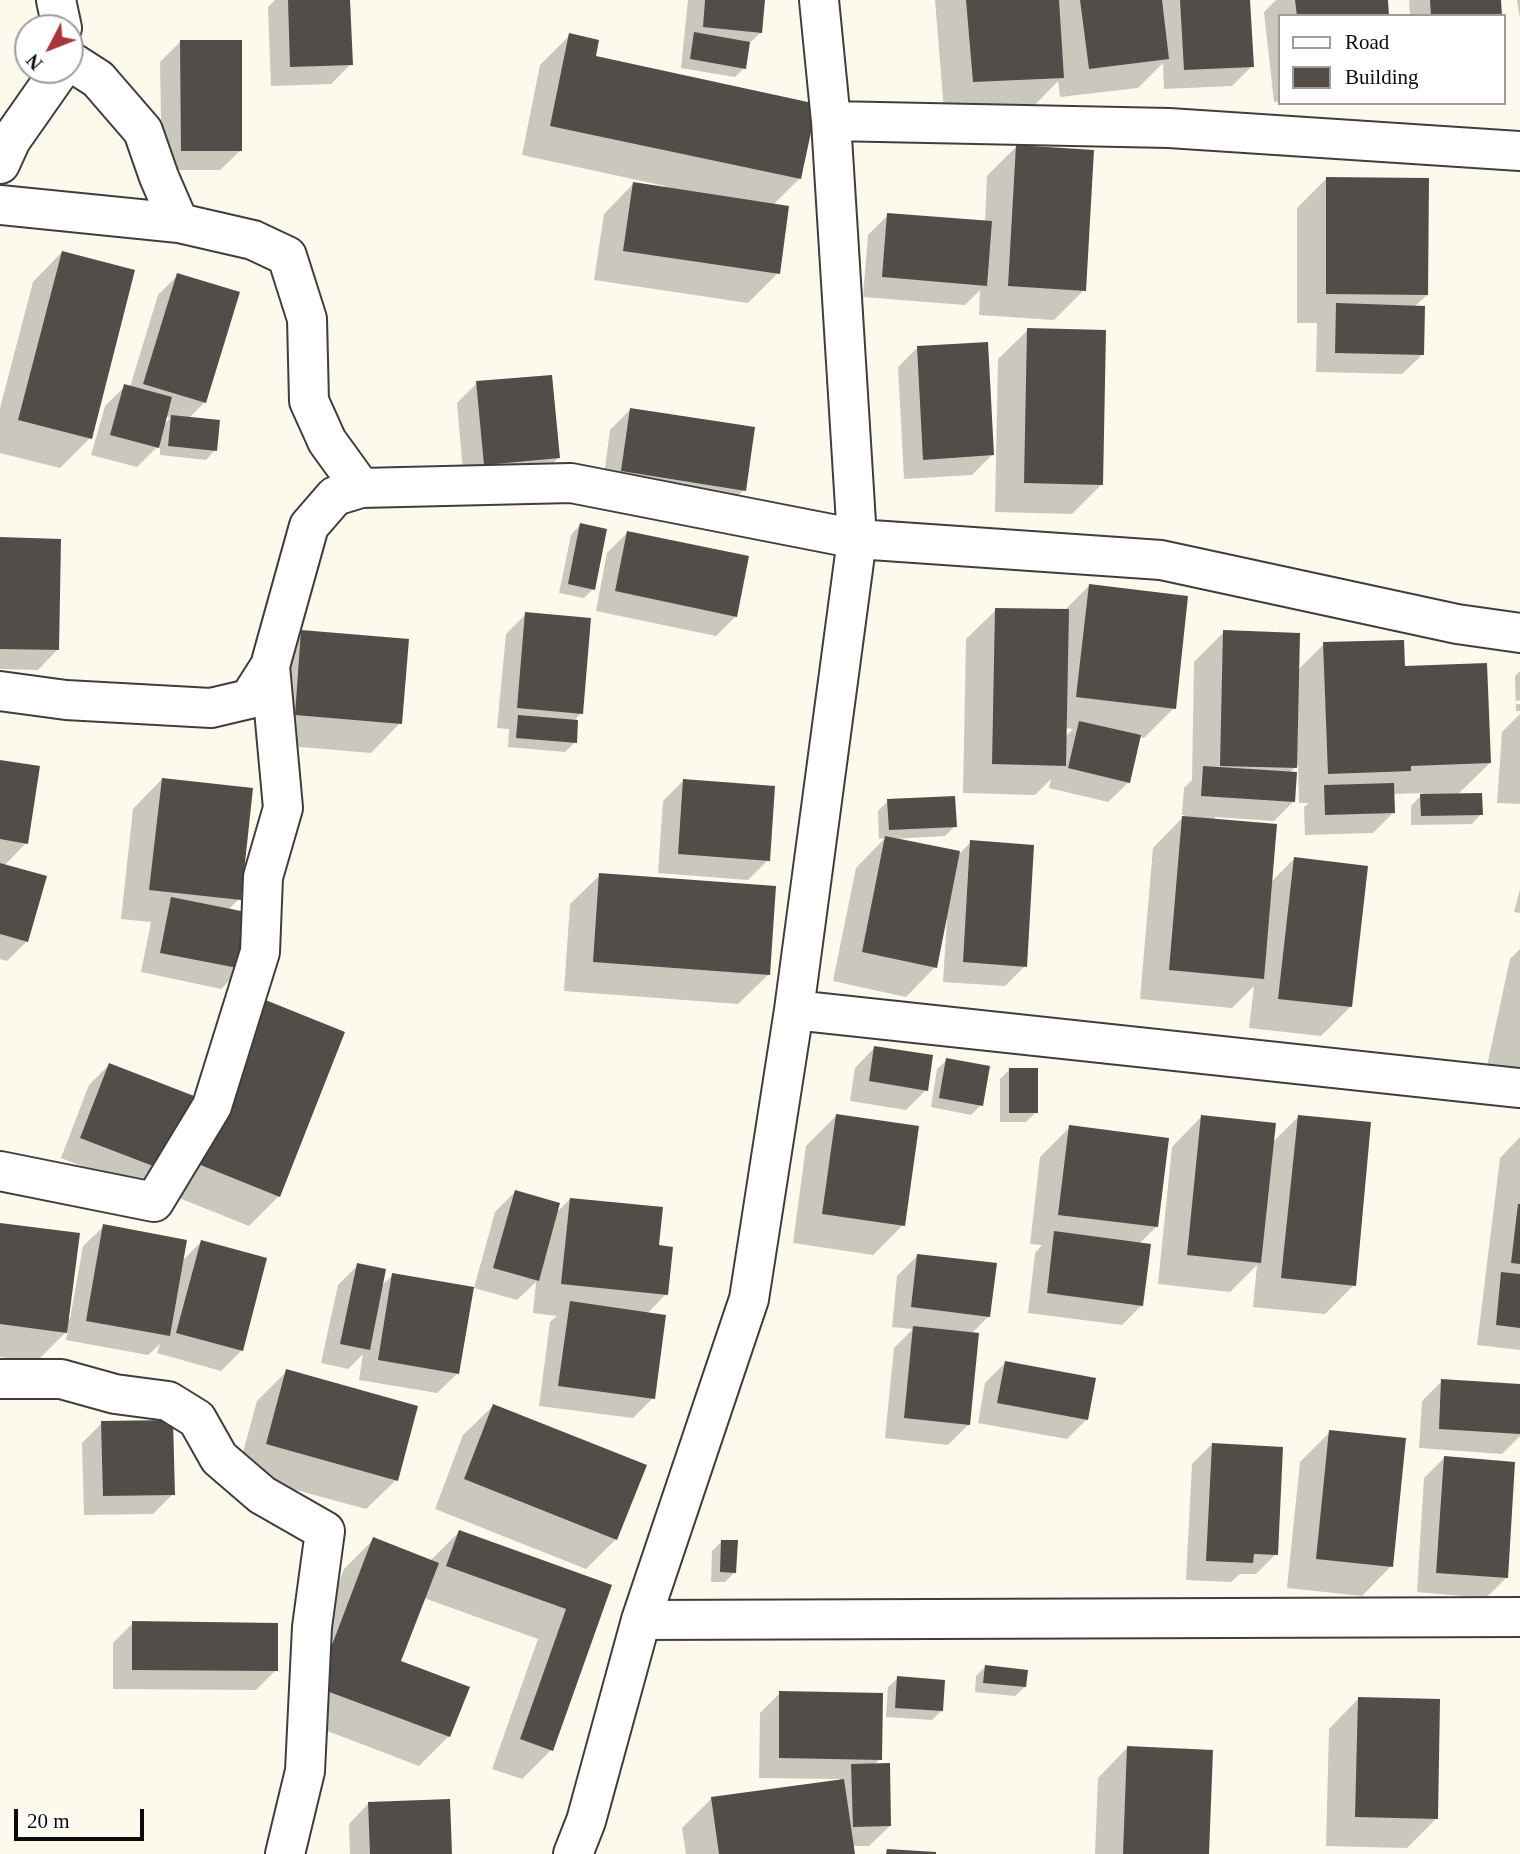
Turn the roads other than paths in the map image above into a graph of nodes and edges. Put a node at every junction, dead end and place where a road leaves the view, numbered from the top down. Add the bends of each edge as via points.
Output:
1 (819, 0) edge
2 (84, 70) edge
3 (50, 84) edge
4 (831, 121) junction
5 (1520, 151) edge
6 (0, 164) edge
7 (0, 205) edge
8 (179, 223) junction
9 (361, 488) junction
10 (857, 539) junction
11 (1520, 633) edge
12 (270, 666) junction
13 (0, 691) edge
14 (793, 1010) junction
15 (1520, 1088) edge
16 (0, 1171) edge
17 (0, 1380) edge
18 (1520, 1617) edge
19 (641, 1620) junction
20 (285, 1854) edge
21 (573, 1854) edge

1 - 4 street
2 - 8 street via 98,79 143,131
3 - 6 street
4 - 5 street via 1169,128
4 - 10 street
7 - 8 street
8 - 9 street via 253,240 287,256 307,319 309,401 327,441
9 - 10 street via 571,483
9 - 12 street via 335,496 309,526
10 - 11 street via 1161,560 1457,624
10 - 14 street
12 - 13 street via 249,699 211,708 66,700
12 - 16 street via 283,808 263,877 260,952 212,1106 154,1202
14 - 15 street
14 - 19 street via 749,1299
17 - 20 street via 61,1379 115,1394 169,1401 197,1419 219,1458 262,1495 325,1531 313,1628 305,1771
18 - 19 street
19 - 21 street

